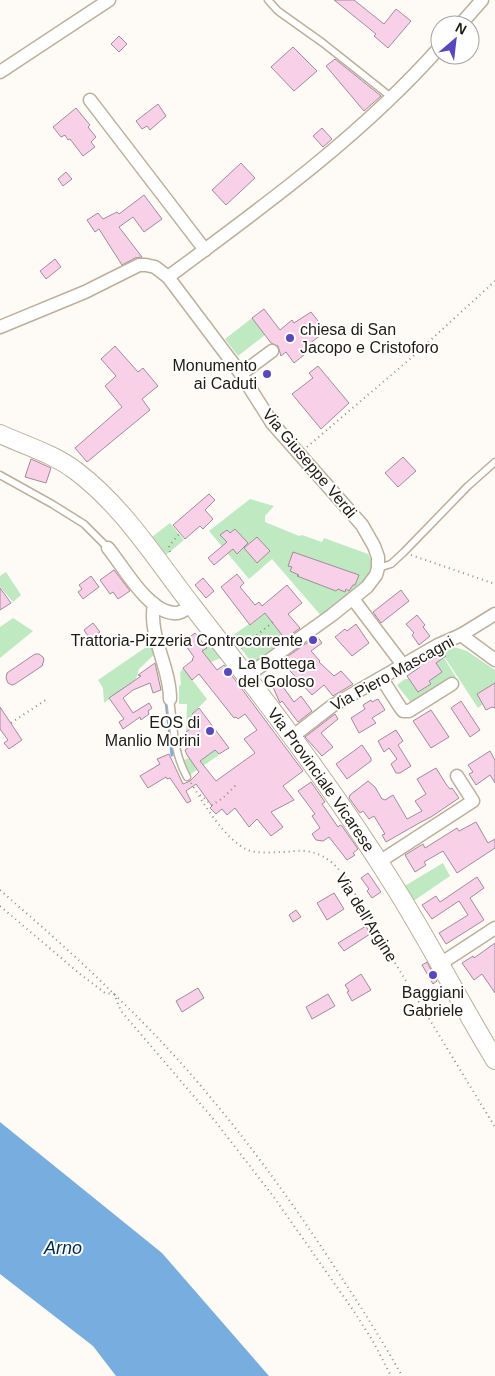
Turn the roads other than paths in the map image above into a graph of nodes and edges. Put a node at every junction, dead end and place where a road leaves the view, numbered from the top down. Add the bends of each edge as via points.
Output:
1 (108, 0) edge
2 (268, 0) edge
3 (482, 0) edge
4 (469, 15) edge
5 (430, 57) edge
6 (0, 72) edge
7 (391, 97) junction
8 (90, 100) dead end
9 (205, 250) junction
10 (168, 276) junction
11 (0, 327) edge
12 (272, 351) dead end
13 (241, 374) junction
14 (0, 434) edge
15 (495, 462) edge
16 (0, 475) edge
17 (108, 548) joint
18 (378, 568) junction
19 (353, 599) junction
20 (154, 604) junction
21 (191, 606) junction
22 (495, 614) edge
23 (461, 635) junction
24 (495, 660) edge
25 (402, 663) junction
26 (247, 676) junction
27 (382, 679) junction
28 (452, 684) dead end
29 (170, 699) joint
30 (292, 737) junction
31 (458, 776) dead end
32 (187, 777) road end
33 (379, 862) junction
34 (495, 928) edge
35 (440, 964) junction
36 (495, 1060) edge

1 - 6 street
2 - 7 lane
3 - 4 street
5 - 7 street
7 - 9 street via 344,141
8 - 9 street
9 - 10 street
10 - 11 street, Via Giuseppe Verdi via 158,268 139,265 85,292
10 - 13 street, Via Giuseppe Verdi
12 - 13 street
13 - 18 street, Via Giuseppe Verdi via 272,423 362,525 374,546
14 - 21 main road, Via Provinciale Vicarese via 55,458 90,483 131,527
15 - 18 lane via 391,564
16 - 17 lane via 84,524
17 - 20 street
18 - 19 street via 373,581
19 - 25 street
19 - 26 street
20 - 21 street via 174,613
20 - 29 street via 152,625
21 - 26 main road, Via Provinciale Vicarese
22 - 23 street, Via Piero Mascagni
23 - 24 street
23 - 25 street, Via Piero Mascagni
25 - 27 street, Via Piero Mascagni
26 - 30 main road, Via Provinciale Vicarese
27 - 28 street via 400,707 409,711
27 - 30 street, Via Piero Mascagni via 332,706
29 - 32 lane via 174,742
30 - 33 main road, Via Provinciale Vicarese
31 - 33 street via 472,801
33 - 35 main road, Via Provinciale Vicarese via 392,877
34 - 35 street
35 - 36 main road, Via Provinciale Vicarese

